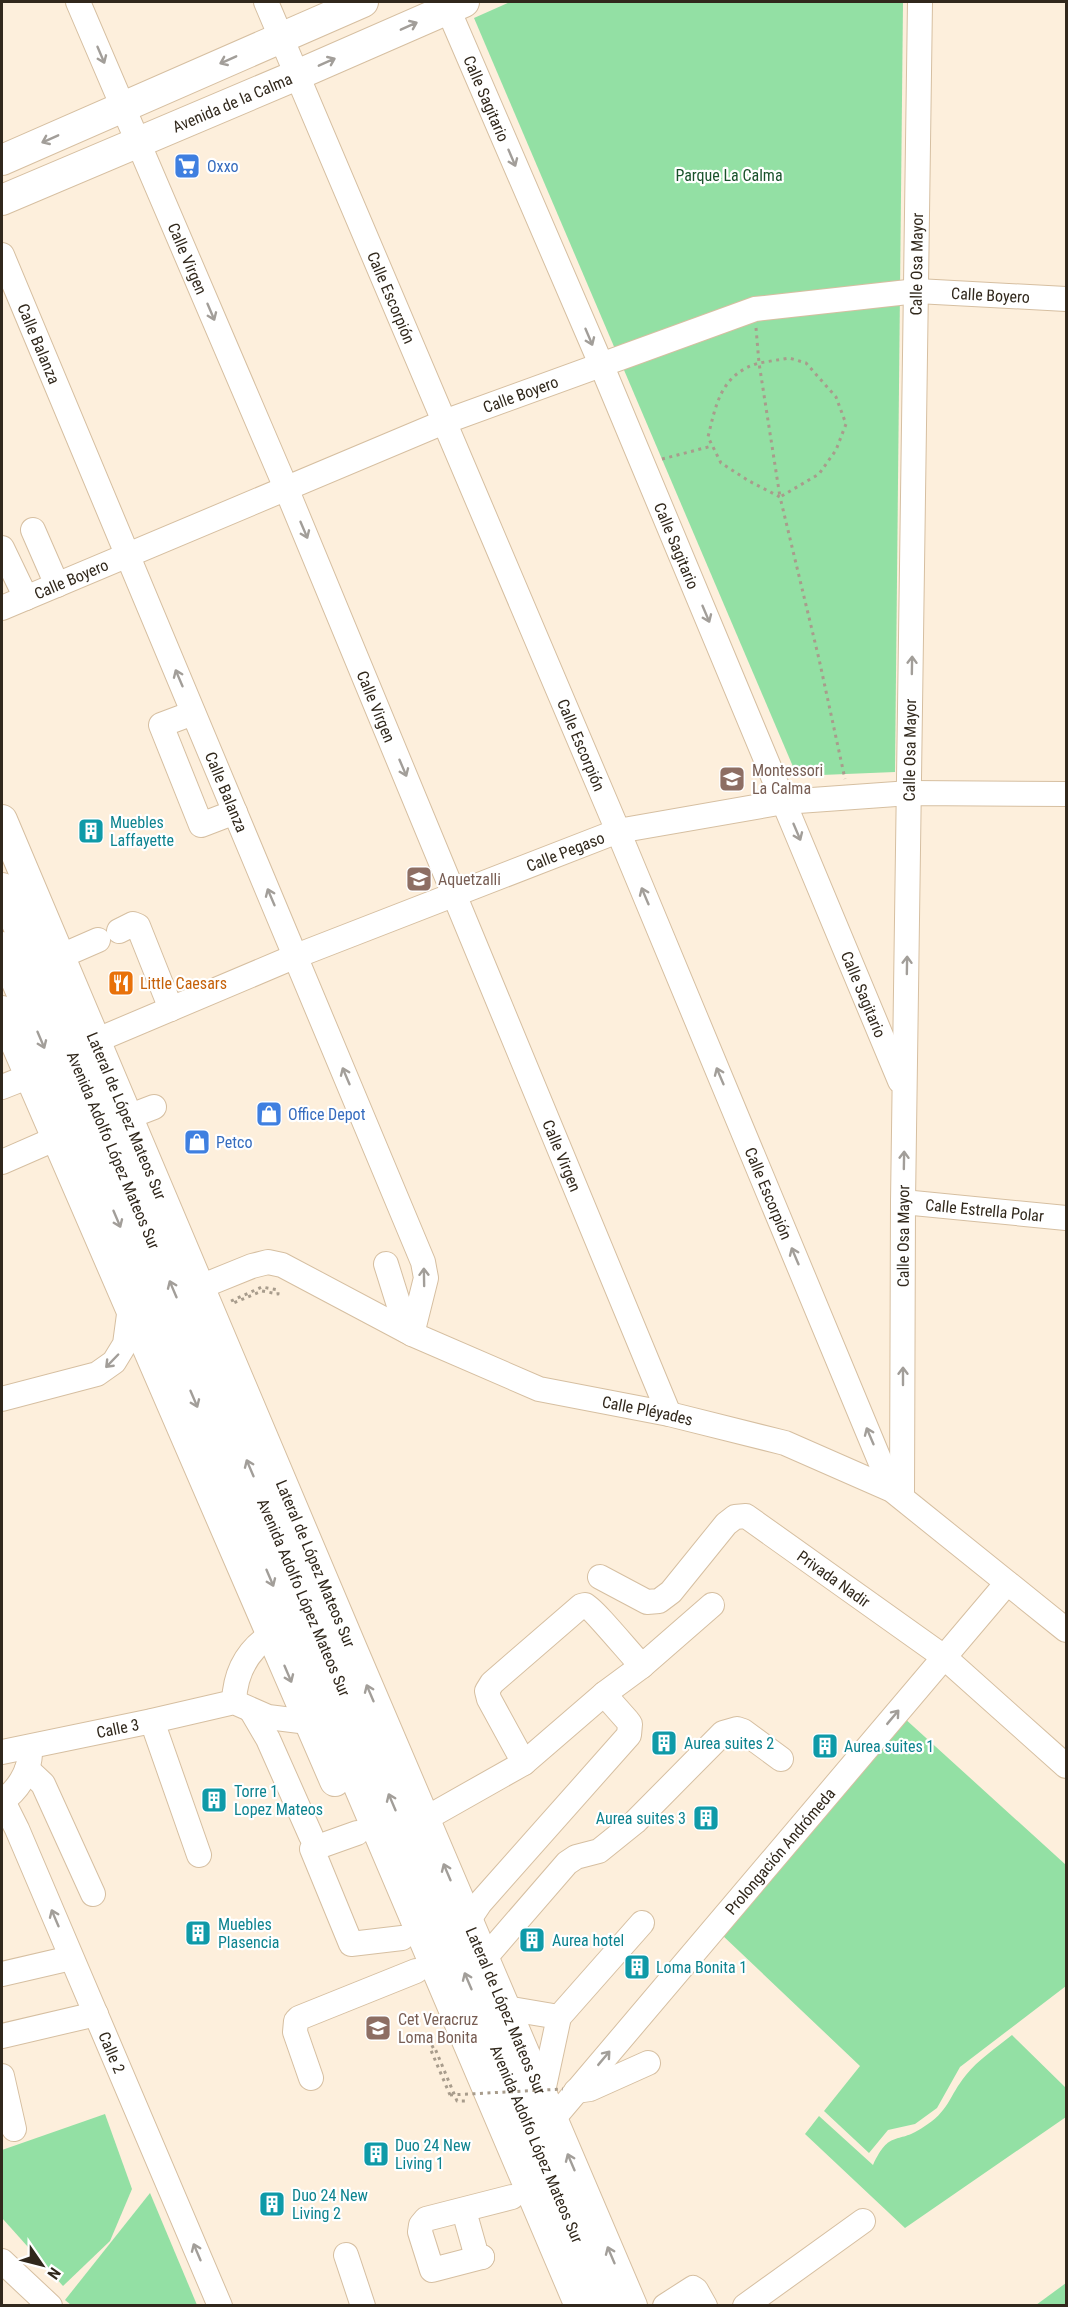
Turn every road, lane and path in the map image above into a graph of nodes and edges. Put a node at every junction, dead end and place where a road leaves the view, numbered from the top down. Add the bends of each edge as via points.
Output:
1 (78, 2) edge
2 (266, 2) edge
3 (363, 2) edge
4 (920, 2) edge
5 (452, 4) edge
6 (282, 37) junction
7 (297, 75) junction
8 (123, 106) junction
9 (81, 125) junction
10 (138, 142) junction
11 (97, 158) junction
12 (2, 160) edge
13 (2, 200) edge
14 (2, 255) edge
15 (917, 291) junction
16 (1066, 298) edge
17 (755, 309) junction
18 (759, 363) junction
19 (601, 364) junction
20 (444, 422) junction
21 (712, 446) junction
22 (642, 463) junction
23 (286, 488) junction
24 (780, 497) junction
25 (33, 530) dead end
26 (2, 548) edge
27 (127, 555) junction
28 (57, 585) junction
29 (26, 598) junction
30 (2, 608) edge
31 (193, 713) junction
32 (910, 793) junction
33 (1066, 794) edge
34 (849, 797) junction
35 (784, 802) junction
36 (235, 812) junction
37 (2, 820) edge
38 (618, 831) junction
39 (2, 859) edge
40 (2, 888) edge
41 (456, 894) junction
42 (45, 923) junction
43 (2, 947) edge
44 (296, 956) junction
45 (59, 957) junction
46 (2, 972) edge
47 (171, 1009) junction
48 (2, 1011) edge
49 (95, 1041) junction
50 (15, 1042) junction
51 (30, 1076) junction
52 (2, 1087) edge
53 (905, 1091) junction
54 (57, 1138) junction
55 (2, 1162) edge
56 (903, 1202) junction
57 (1066, 1218) edge
58 (386, 1264) dead end
59 (200, 1287) junction
60 (130, 1307) junction
61 (222, 1310) junction
62 (410, 1332) junction
63 (2, 1399) edge
64 (669, 1414) junction
65 (897, 1494) junction
66 (306, 1541) junction
67 (600, 1577) dead end
68 (1007, 1583) junction
69 (712, 1605) dead end
70 (1066, 1630) edge
71 (320, 1631) junction
72 (272, 1634) junction
73 (944, 1657) junction
74 (642, 1666) junction
75 (604, 1694) junction
76 (242, 1706) junction
77 (152, 1721) junction
78 (308, 1722) junction
79 (30, 1745) junction
80 (2, 1752) edge
81 (781, 1759) dead end
82 (524, 1763) junction
83 (1066, 1766) edge
84 (27, 1769) junction
85 (2, 1801) edge
86 (344, 1803) junction
87 (424, 1820) junction
88 (9, 1831) edge
89 (357, 1833) junction
90 (311, 1836) dead end
91 (199, 1855) dead end
92 (401, 1884) junction
93 (93, 1894) dead end
94 (468, 1921) junction
95 (642, 1923) dead end
96 (402, 1938) junction
97 (71, 1958) junction
98 (484, 1959) junction
99 (416, 1971) junction
100 (2, 1974) edge
101 (505, 2008) junction
102 (96, 2014) junction
103 (559, 2017) junction
104 (2, 2036) edge
105 (648, 2063) dead end
106 (2, 2076) edge
107 (311, 2078) dead end
108 (461, 2098) junction
109 (551, 2100) junction
110 (14, 2129) dead end
111 (512, 2197) junction
112 (464, 2211) dead end
113 (863, 2221) dead end
114 (346, 2255) dead end
115 (2, 2261) edge
116 (361, 2305) edge
117 (50, 2306) edge
118 (220, 2306) edge
119 (559, 2306) edge
120 (580, 2306) edge
121 (606, 2306) edge
122 (632, 2306) edge
123 (665, 2306) edge
124 (705, 2306) edge
125 (745, 2306) edge

1 -> 8 street, Calle Virgen
2 - 6 street, Calle Escorpión
3 - 6 main road
4 - 15 street, Calle Osa Mayor
7 -> 5 main road, Avenida de la Calma
5 -> 19 street, Calle Sagitario
6 - 7 street, Calle Escorpión
6 -> 8 main road
7 - 10 main road, Avenida de la Calma
7 - 20 street, Calle Escorpión
8 - 9 main road
8 - 10 street, Calle Virgen
9 - 11 main road
9 -> 12 main road
10 - 11 main road, Avenida de la Calma
10 -> 23 street, Calle Virgen
11 - 13 main road, Avenida de la Calma
14 - 27 street, Calle Balanza
15 - 16 street, Calle Boyero
15 - 17 street, Calle Boyero
32 -> 15 street, Calle Osa Mayor
17 - 18 path
17 - 19 street, Calle Boyero
18 - 21 path via 738,373 717,397 708,437
18 - 24 path
18 - 24 path via 789,358 806,363 836,397 846,424 836,450 819,474
19 - 20 street, Calle Boyero
19 - 22 street, Calle Sagitario
20 - 23 street, Calle Boyero
20 - 38 street, Calle Escorpión
21 - 22 path
21 - 24 path via 722,462
22 -> 35 street, Calle Sagitario
23 - 27 street, Calle Boyero
23 -> 41 street, Calle Virgen
24 - 34 path
25 - 28 street
26 - 29 street
27 - 28 street, Calle Boyero
31 -> 27 street, Calle Balanza
28 - 29 street, Calle Boyero
29 - 30 street, Calle Boyero
31 - 36 street, Calle Balanza
31 - 36 street via 161,725 201,825
32 - 33 street, Calle Pegaso
32 - 34 street, Calle Pegaso
53 -> 32 street, Calle Osa Mayor
34 - 35 street, Calle Pegaso
35 - 38 street, Calle Pegaso
35 -> 53 street, Calle Sagitario
44 -> 36 street, Calle Balanza
37 - 42 main road, Lateral de López Mateos Sur
38 - 41 street, Calle Pegaso
65 -> 38 street, Calle Escorpión
39 - 42 main road
71 -> 40 main road, Avenida Adolfo López Mateos Sur
41 - 44 street, Calle Pegaso
41 - 64 street, Calle Virgen
42 - 45 main road, Lateral de López Mateos Sur
43 -> 92 main road, Avenida Adolfo López Mateos Sur
44 - 47 street, Calle Pegaso
62 -> 44 street, Calle Balanza via 426,1278 423,1262
45 - 47 street via 133,924 138,926
45 - 49 main road, Lateral de López Mateos Sur
46 - 50 main road
47 - 49 street, Calle Pegaso
48 - 50 main road
49 - 59 main road, Lateral de López Mateos Sur via 141,1112
50 - 51 main road
51 - 52 street
51 - 54 main road
56 -> 53 street, Calle Osa Mayor
54 - 55 street
54 - 60 main road
56 - 57 street, Calle Estrella Polar
65 -> 56 street, Calle Osa Mayor
58 - 62 street
59 - 61 main road, Lateral de López Mateos Sur
59 - 62 street, Calle Pléyades via 268,1262 282,1265
60 -> 63 street via 125,1344 114,1362 97,1374
60 - 72 main road
61 - 61 path via 262,1291 278,1294 278,1290 262,1287 232,1299
61 - 66 main road, Lateral de López Mateos Sur
62 - 64 street, Calle Pléyades via 539,1389
64 - 65 street, Calle Pléyades via 785,1443
65 - 68 street, Calle Pléyades
66 - 71 main road
87 -> 66 main road, Lateral de López Mateos Sur
67 - 73 street, Privada Nadir via 646,1602 659,1601 671,1592 726,1524 735,1517 746,1516
68 - 70 street, Calle Pléyades
68 - 73 street, Prolongación Andrómeda
69 - 74 street
109 -> 71 main road, Avenida Adolfo López Mateos Sur
72 - 76 street via 260,1642 237,1675
72 -> 78 main road
73 - 83 street, Privada Nadir
109 -> 73 street, Prolongación Andrómeda
74 - 75 street
74 - 82 street via 592,1608 581,1606 487,1691
75 - 82 street
75 - 94 street via 630,1724 629,1735
76 - 77 street, Calle 3
76 - 78 street, Calle 3 via 268,1717
76 - 90 street via 268,1739
77 - 79 street, Calle 3
77 - 91 street
78 - 86 main road
79 - 80 street, Calle 3
79 - 84 street, Calle 2
81 - 98 street via 743,1731 723,1733 635,1822 599,1851 567,1863
82 - 87 street
84 - 85 street, Calle 2 via 16,1789
84 - 93 street via 43,1784
85 - 88 street, Calle 2
86 - 89 main road
86 - 92 main road
94 -> 87 main road, Lateral de López Mateos Sur
97 -> 88 street, Calle 2
89 - 96 main road
89 - 96 street via 312,1850 351,1944
92 - 120 main road, Avenida Adolfo López Mateos Sur
94 - 98 main road, Lateral de López Mateos Sur
95 - 103 street
96 - 99 main road
97 - 100 street
97 - 102 street, Calle 2
98 - 101 main road, Lateral de López Mateos Sur
99 - 107 street via 296,2021 295,2032
99 - 108 main road
101 - 103 street
101 - 109 main road, Lateral de López Mateos Sur
102 - 104 street
118 -> 102 street, Calle 2
103 - 109 street
105 - 109 street via 590,2089
106 - 110 street
108 - 108 path via 430,2048 434,2046 457,2101
108 - 109 path, bridge
108 - 111 main road
109 - 121 main road, Avenida Adolfo López Mateos Sur
122 -> 109 main road, Lateral de López Mateos Sur
111 - 112 street
111 - 119 main road
113 - 125 street
114 - 116 street
115 - 117 street
123 - 124 street via 693,2288

